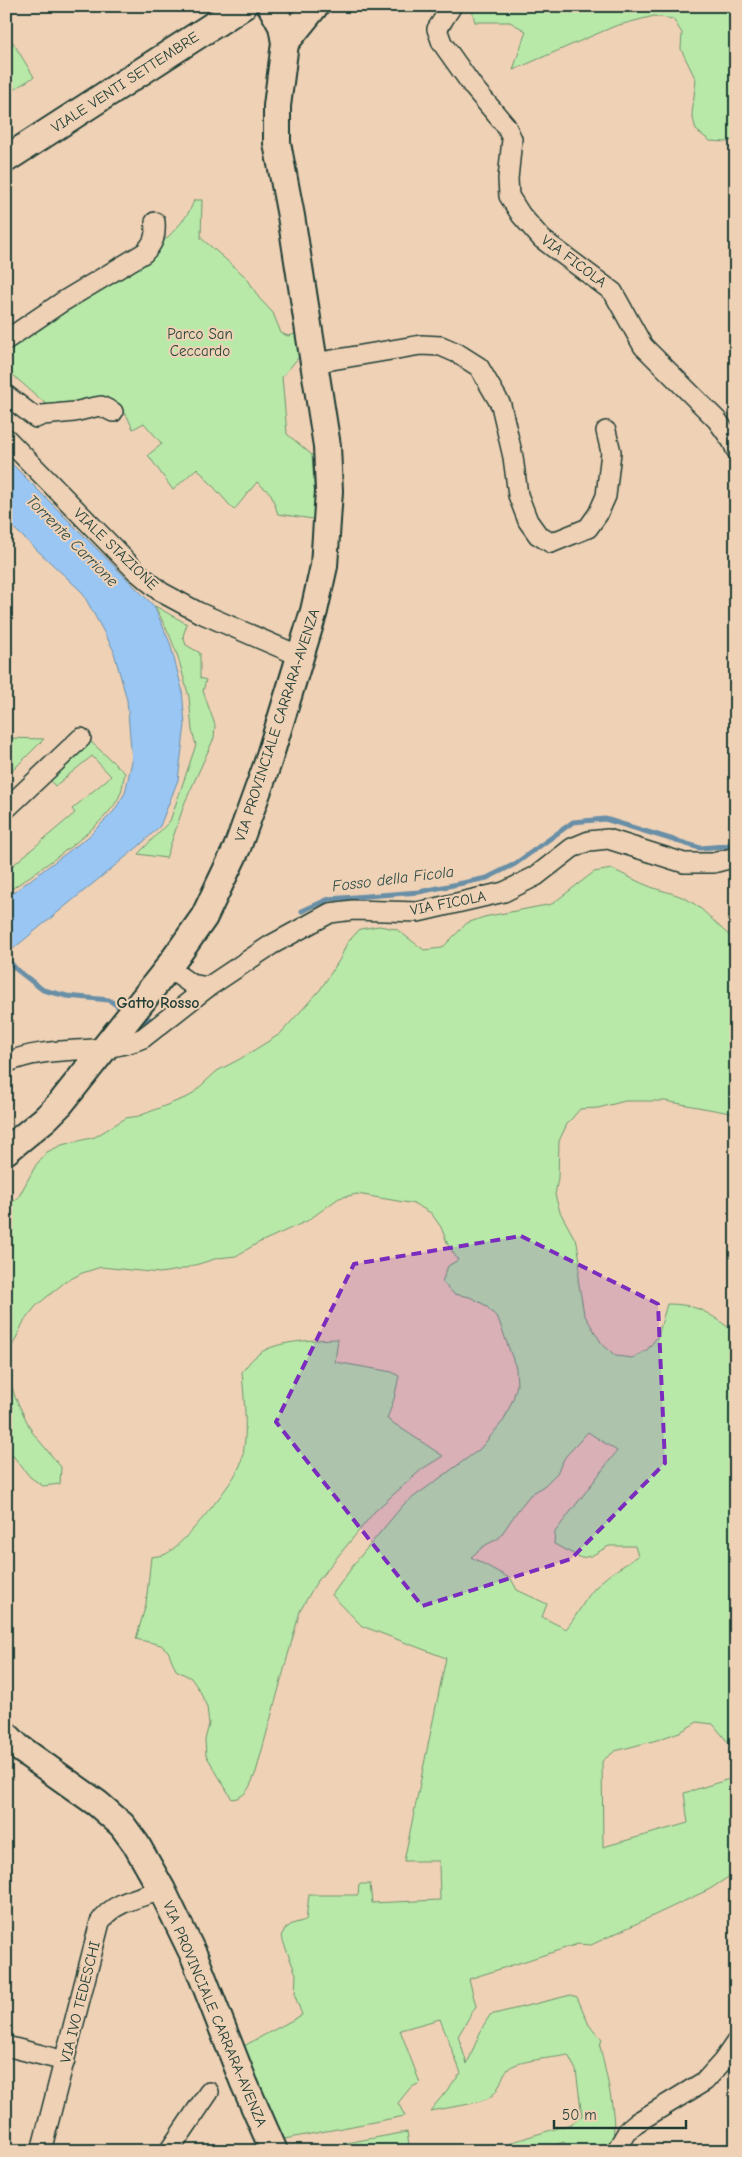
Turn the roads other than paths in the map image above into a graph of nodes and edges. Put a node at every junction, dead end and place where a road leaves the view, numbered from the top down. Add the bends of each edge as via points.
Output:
1 (243, 6) edge
2 (271, 6) edge
3 (301, 6) edge
4 (316, 6) edge
5 (452, 6) edge
6 (285, 43) junction
7 (6, 158) edge
8 (155, 222) dead end
9 (6, 340) edge
10 (314, 363) junction
11 (6, 395) edge
12 (113, 412) dead end
13 (606, 432) dead end
14 (6, 438) edge
15 (736, 450) edge
16 (300, 656) junction
17 (81, 738) dead end
18 (6, 810) edge
19 (736, 857) edge
20 (168, 968) junction
21 (208, 987) junction
22 (106, 1048) junction
23 (6, 1063) edge
24 (6, 1150) edge
25 (6, 1736) edge
26 (162, 1890) junction
27 (736, 2042) edge
28 (6, 2046) edge
29 (65, 2061) junction
30 (209, 2092) dead end
31 (41, 2151) edge
32 (169, 2151) edge
33 (274, 2151) edge
34 (616, 2151) edge

1 - 7 main road, VIALE VENTI SETTEMBRE
2 - 6 main road, VIA PROVINCIALE CARRARA-AVENZA via 282,26
3 - 6 main road, VIA PROVINCIALE CARRARA-AVENZA via 299,18
4 - 6 main road
5 - 15 street, VIA FICOLA via 437,29 442,43 506,126 512,139 509,196 542,239 614,292 643,346 717,420
6 - 10 main road, VIA PROVINCIALE CARRARA-AVENZA via 277,106 277,143
8 - 9 street via 156,234 144,253
10 - 13 street via 421,345 441,346 479,367 501,405 518,495 528,521 538,535 551,542 588,528 598,514 606,496 611,452
10 - 16 main road, VIA PROVINCIALE CARRARA-AVENZA via 327,446 329,500 324,566
11 - 12 street via 36,418 100,406
14 - 16 street, VIALE STAZIONE via 136,571 161,592 198,612
16 - 20 main road, VIA PROVINCIALE CARRARA-AVENZA via 267,766 237,848 204,917
17 - 18 street
19 - 21 street, VIA FICOLA via 713,863 684,863 608,839 589,841 572,848 536,876 504,892 418,912 353,910 330,914 271,945
20 - 21 street via 191,984
20 - 22 main road, VIA PROVINCIALE CARRARA-AVENZA
21 - 22 street via 143,1038
22 - 23 street via 23,1055
22 - 24 main road, VIA PROVINCIALE CARRARA-AVENZA via 46,1119
25 - 26 main road, VIA PROVINCIALE CARRARA-AVENZA via 122,1825
26 - 29 street, VIA IVO TEDESCHI via 104,1914
26 - 33 main road, VIA PROVINCIALE CARRARA-AVENZA via 195,1958
27 - 34 street via 705,2081 629,2128
28 - 29 street
29 - 31 street, VIA IVO TEDESCHI
30 - 32 street

